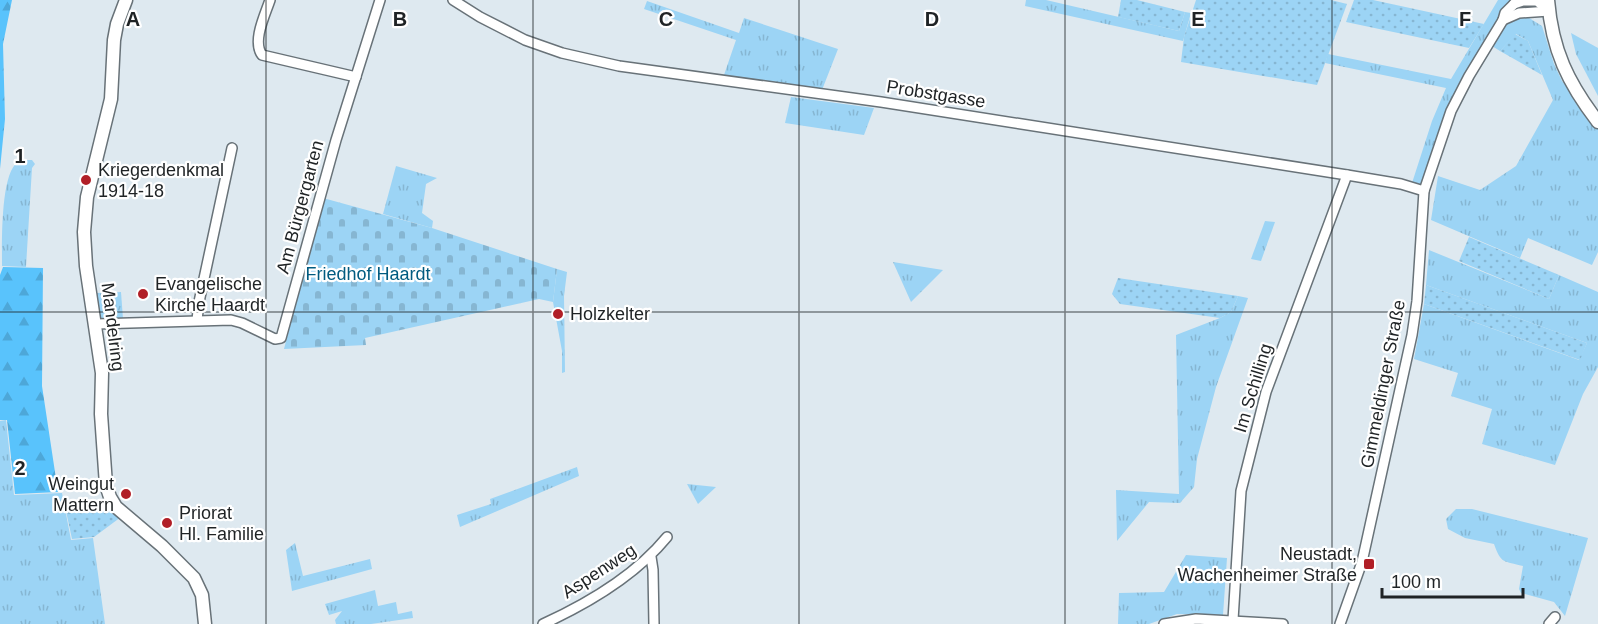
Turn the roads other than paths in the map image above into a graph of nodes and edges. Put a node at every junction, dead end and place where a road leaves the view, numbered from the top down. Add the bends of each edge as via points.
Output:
1 (126, 0) edge
2 (270, 0) edge
3 (380, 0) edge
4 (453, 0) edge
5 (1516, 2) edge
6 (1549, 6) edge
7 (1503, 20) junction
8 (356, 76) junction
9 (1598, 122) edge
10 (232, 148) dead end
11 (1347, 175) junction
12 (1424, 191) junction
13 (197, 320) junction
14 (96, 324) junction
15 (667, 537) dead end
16 (651, 557) junction
17 (565, 613) junction
18 (1233, 620) junction
19 (206, 624) edge
20 (543, 624) edge
21 (566, 624) edge
22 (654, 624) edge
23 (1164, 624) edge
24 (1283, 624) edge
25 (1340, 624) edge

1 - 14 street, Mandelring via 117,24 111,99 85,213 85,250
2 - 8 street via 257,42 261,55
3 - 8 street, Am Bürgergarten
4 - 11 street, Probstgasse via 525,40 619,66 881,102
5 - 6 street, Gimmeldinger Straße via 1537,1
5 - 7 street, Gimmeldinger Straße
6 - 7 street
6 - 9 street via 1562,66
7 - 12 street, Gimmeldinger Straße via 1468,76
8 - 13 street, Am Bürgergarten via 283,336 275,339 231,320
10 - 13 street
11 - 12 street, Probstgasse
11 - 18 street, Im Schilling via 1266,392 1242,491
12 - 25 street, Gimmeldinger Straße via 1412,336 1362,562
13 - 14 street, Am Bürgergarten
14 - 19 street, Mandelring via 108,491 116,507 194,578 202,595
15 - 16 street, Aspenweg
16 - 17 street, Aspenweg via 606,590
16 - 22 street, Aspenweg
17 - 20 street, Aspenweg
17 - 21 street, Aspenweg
18 - 23 street via 1196,619
18 - 24 street

